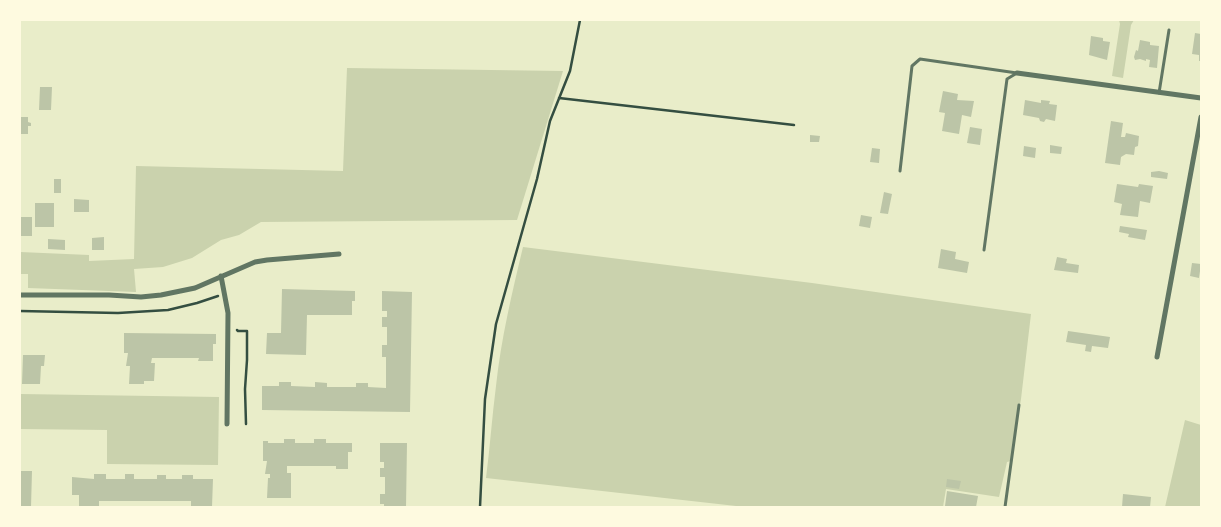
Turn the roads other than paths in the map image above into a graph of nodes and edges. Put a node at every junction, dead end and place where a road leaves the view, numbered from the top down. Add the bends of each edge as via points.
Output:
1 (1170, 30) dead end
2 (1016, 73) junction
3 (1159, 94) junction
4 (1201, 98) edge
5 (1201, 117) edge
6 (900, 171) dead end
7 (984, 250) dead end
8 (339, 254) dead end
9 (221, 276) junction
10 (20, 295) edge
11 (1157, 357) dead end
12 (1020, 405) dead end
13 (227, 424) dead end
14 (1005, 507) edge

1 - 3 lane
2 - 3 street
2 - 6 lane via 920,59 912,66
2 - 7 lane via 1007,79
3 - 4 street
5 - 11 street
8 - 9 street via 255,262
9 - 10 street via 195,288 141,297
9 - 13 street via 228,314
12 - 14 lane

